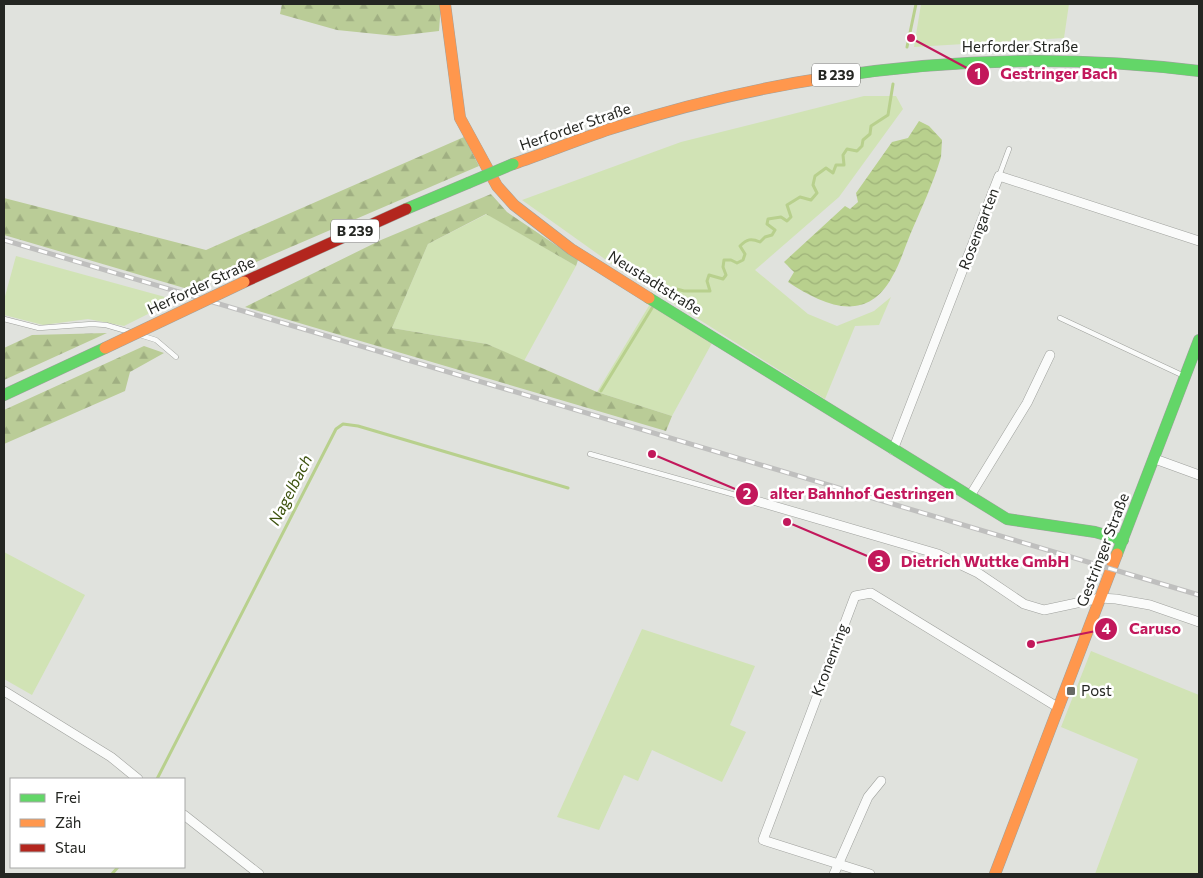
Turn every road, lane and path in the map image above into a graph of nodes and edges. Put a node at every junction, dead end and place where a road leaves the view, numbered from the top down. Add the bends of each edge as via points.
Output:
1 (445, 4) edge
2 (1199, 72) edge
3 (1009, 149) dead end
4 (999, 176) junction
5 (1199, 241) edge
6 (1060, 318) dead end
7 (4, 319) edge
8 (1199, 340) edge
9 (1050, 355) dead end
10 (176, 357) dead end
11 (1185, 376) junction
12 (4, 396) edge
13 (894, 450) junction
14 (590, 454) dead end
15 (1155, 459) junction
16 (1199, 475) edge
17 (970, 496) junction
18 (753, 500) joint
19 (1123, 540) junction
20 (1100, 598) junction
21 (1199, 622) edge
22 (4, 691) edge
23 (1059, 708) junction
24 (137, 778) edge
25 (881, 781) dead end
26 (185, 816) edge
27 (838, 864) junction
28 (259, 874) edge
29 (834, 874) edge
30 (870, 874) edge
31 (994, 874) edge

1 - 13 main road, Neustadtstraße via 460,118 497,186 514,205 571,249
2 - 12 main road, Herforder Straße / B 239, bridge via 1071,60 963,61 874,69 797,81 712,100 618,127 513,164 244,282
3 - 4 lane
4 - 5 street, Rosengarten
4 - 13 street, Rosengarten
6 - 11 lane
7 - 10 lane via 39,328 106,325 156,340
8 - 11 main road, Gestringer Straße
9 - 17 street via 1027,403
11 - 15 main road, Gestringer Straße
13 - 17 main road, Neustadtstraße
14 - 18 lane
15 - 16 street
15 - 19 main road, Gestringer Straße
17 - 19 main road, Neustadtstraße via 1007,519 1029,526 1103,532
18 - 20 street via 938,554 978,573 1024,604 1044,610
19 - 20 main road, Gestringer Straße
20 - 21 street via 1150,606
20 - 23 main road, Gestringer Straße
22 - 24 street via 110,757
23 - 27 street, Kronenring via 871,593 855,596 763,840
23 - 31 main road, Gestringer Straße
25 - 27 street via 868,797
26 - 28 street
27 - 29 street
27 - 30 street, Kronenring

